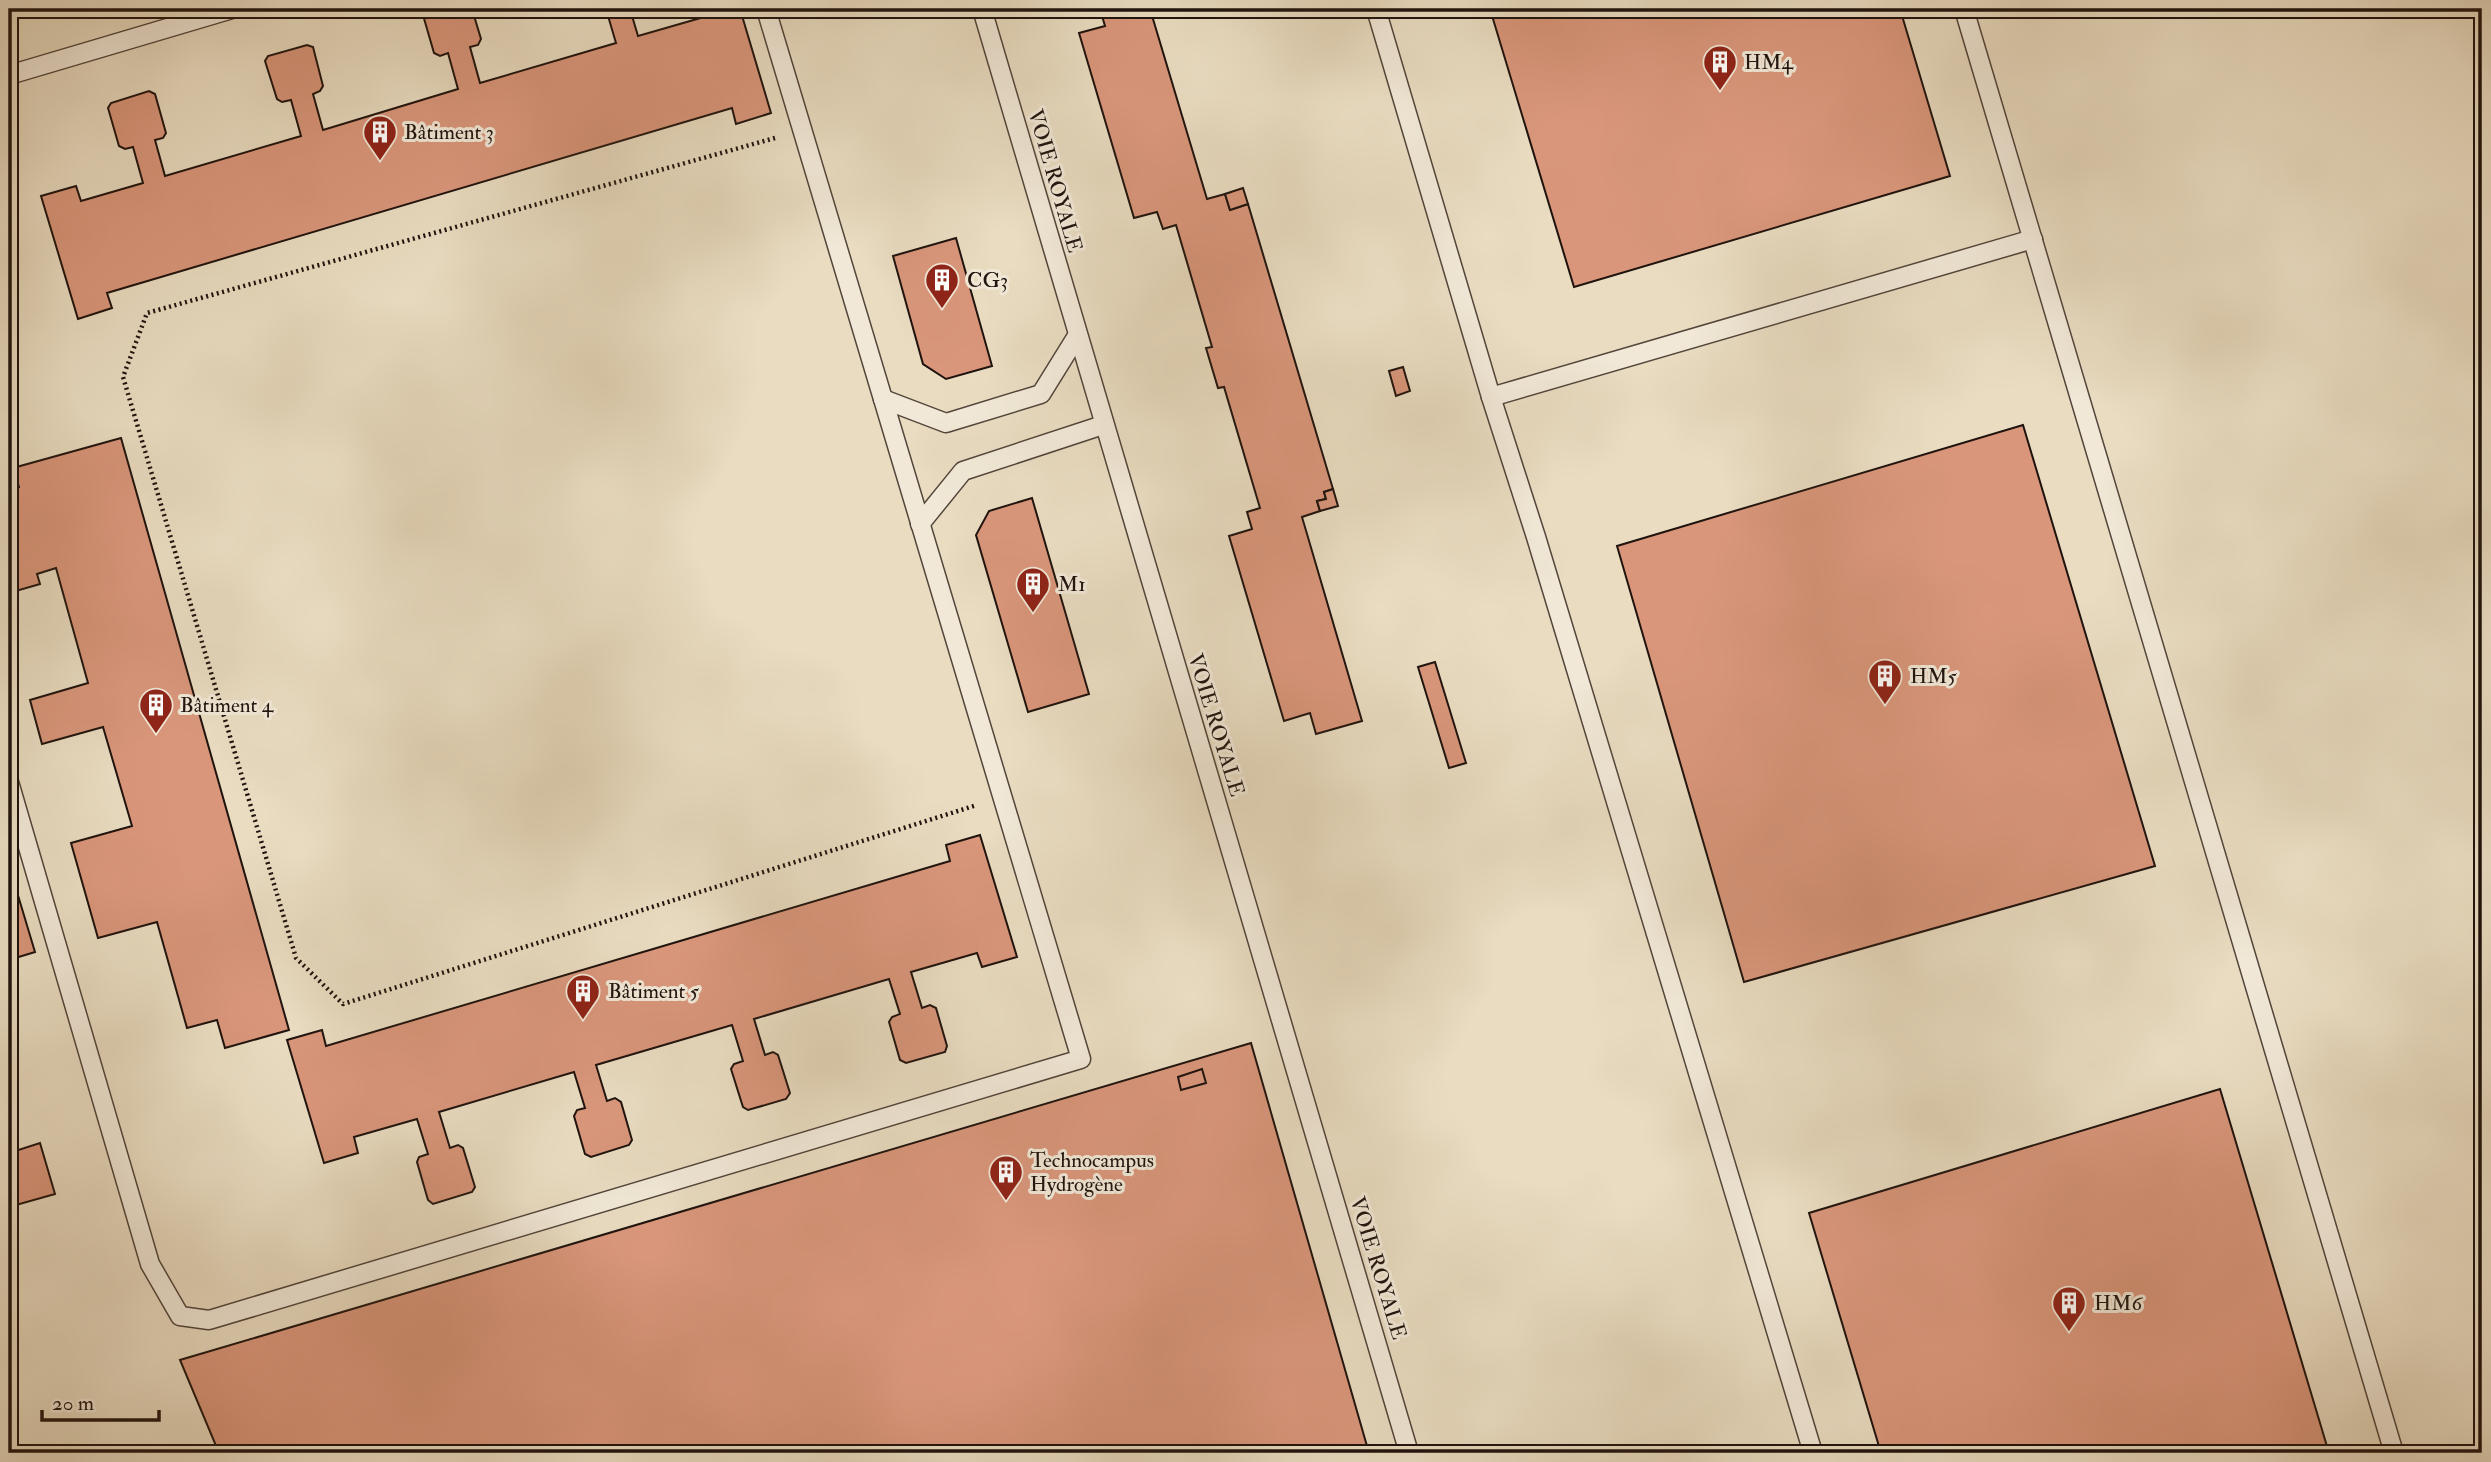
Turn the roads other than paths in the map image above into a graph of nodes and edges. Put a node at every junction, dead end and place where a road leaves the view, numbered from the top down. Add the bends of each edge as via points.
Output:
1 (232, 9) edge
2 (766, 9) edge
3 (982, 9) edge
4 (1376, 9) edge
5 (1965, 9) edge
6 (9, 75) edge
7 (2033, 239) junction
8 (1077, 336) junction
9 (1491, 397) junction
10 (883, 399) junction
11 (1103, 425) junction
12 (920, 524) junction
13 (9, 782) edge
14 (1409, 1453) edge
15 (1813, 1453) edge
16 (2394, 1453) edge

1 - 6 lane
2 - 10 lane
3 - 8 lane, VOIE ROYALE
4 - 9 lane
5 - 7 lane
7 - 9 lane
7 - 16 lane
8 - 10 lane via 1041,394 947,422
8 - 11 lane, VOIE ROYALE
9 - 15 lane
10 - 12 lane
11 - 12 lane via 963,471
11 - 14 lane, VOIE ROYALE
12 - 13 lane via 1081,1059 209,1320 180,1316 150,1264

